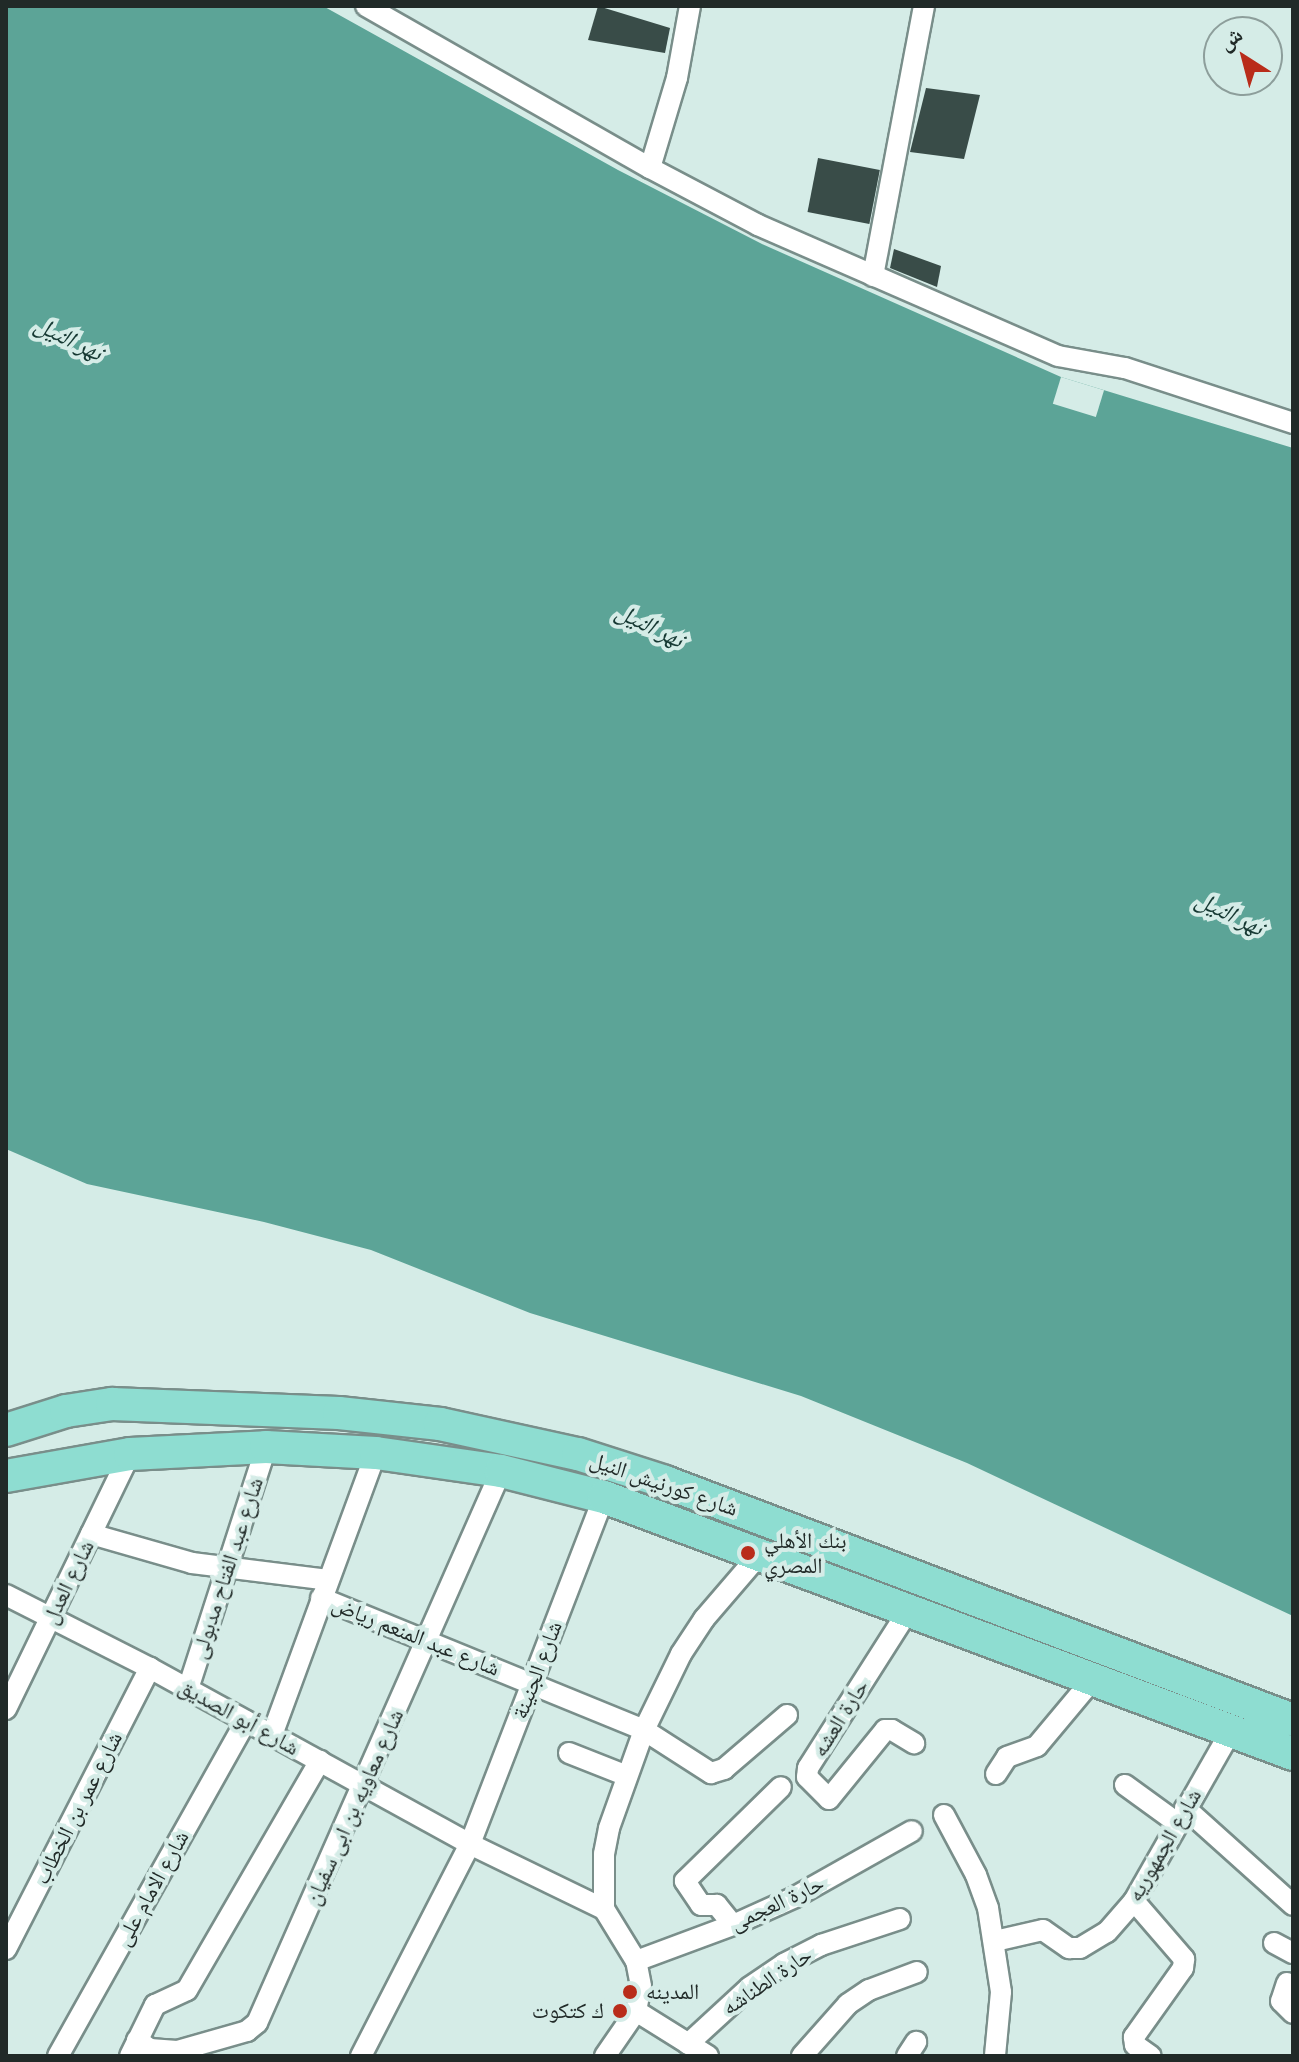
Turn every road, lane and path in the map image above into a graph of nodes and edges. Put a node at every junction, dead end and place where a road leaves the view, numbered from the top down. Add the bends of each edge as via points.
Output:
1 (366, 6) edge
2 (690, 6) edge
3 (924, 6) edge
4 (650, 168) junction
5 (873, 276) junction
6 (1293, 423) edge
7 (6, 1430) edge
8 (266, 1447) junction
9 (376, 1453) junction
10 (130, 1454) junction
11 (501, 1471) junction
12 (6, 1476) edge
13 (604, 1497) junction
14 (91, 1534) junction
15 (759, 1555) junction
16 (227, 1569) junction
17 (325, 1589) junction
18 (6, 1595) edge
19 (908, 1611) junction
20 (52, 1618) junction
21 (428, 1641) junction
22 (150, 1668) junction
23 (1093, 1679) junction
24 (532, 1683) junction
25 (188, 1689) junction
26 (6, 1709) edge
27 (787, 1715) dead end
28 (1293, 1720) edge
29 (246, 1721) junction
30 (644, 1730) junction
31 (1231, 1731) junction
32 (272, 1735) junction
33 (914, 1743) dead end
34 (569, 1753) dead end
35 (1293, 1754) edge
36 (320, 1761) junction
37 (996, 1774) dead end
38 (627, 1776) junction
39 (364, 1785) junction
40 (1125, 1785) dead end
41 (781, 1787) dead end
42 (944, 1815) dead end
43 (1180, 1815) junction
44 (912, 1831) dead end
45 (470, 1844) junction
46 (1134, 1901) junction
47 (1293, 1905) edge
48 (604, 1909) junction
49 (900, 1919) dead end
50 (733, 1925) junction
51 (995, 1941) junction
52 (1274, 1943) dead end
53 (6, 1949) edge
54 (1293, 1953) edge
55 (636, 1961) junction
56 (917, 1972) dead end
57 (1287, 1983) dead end
58 (636, 2011) junction
59 (1293, 2013) edge
60 (688, 2044) junction
61 (134, 2048) edge
62 (611, 2054) edge
63 (58, 2056) edge
64 (361, 2056) edge
65 (708, 2056) edge
66 (802, 2056) edge
67 (995, 2056) edge
68 (1151, 2056) edge

1 - 4 street
2 - 4 street via 677,78
3 - 5 street
4 - 5 street via 758,225
5 - 6 street via 1058,356 1125,368
7 - 28 main road, شارع كورنيش النيل via 66,1411 112,1404 339,1413 440,1424 578,1454 665,1482
8 - 9 main road, شارع كورنيش النيل
8 - 10 main road, شارع كورنيش النيل
8 - 16 street, شارع عبد الفتاح مدبولى
9 - 11 main road, شارع كورنيش النيل
9 - 17 street
10 - 12 main road, شارع كورنيش النيل
10 - 14 street, شارع العدل
11 - 13 main road, شارع كورنيش النيل
11 - 21 street, شارع معاويه بن ابى سفيان
13 - 15 main road, شارع كورنيش النيل
13 - 24 street, شارع الجنينة
14 - 16 street, شارع عبد المنعم رياض via 156,1555
14 - 20 street, شارع العدل
15 - 19 main road, شارع كورنيش النيل
15 - 30 street via 712,1608 681,1654
16 - 17 street, شارع عبد المنعم رياض
16 - 25 street, شارع عبد الفتاح مدبولى
17 - 21 street, شارع عبد المنعم رياض
17 - 32 street
18 - 20 street, شارع أبو الصديق
19 - 23 main road, شارع كورنيش النيل
19 - 33 street, حارة العشه via 807,1777 829,1799 885,1730
20 - 22 street, شارع أبو الصديق
20 - 26 street, شارع العدل
21 - 24 street, شارع عبد المنعم رياض
21 - 39 street, شارع معاويه بن ابى سفيان
22 - 25 street, شارع أبو الصديق
22 - 53 street, شارع عمر بن الخطاب
23 - 31 main road, شارع كورنيش النيل
23 - 37 street via 1037,1746 1007,1757
24 - 30 street, شارع عبد المنعم رياض
24 - 45 street, شارع الجنينة
25 - 29 street, شارع أبو الصديق
27 - 30 street, شارع عبد المنعم رياض via 716,1773
29 - 32 street, شارع أبو الصديق
29 - 63 street, شارع الامام على
30 - 38 street
31 - 35 main road, شارع كورنيش النيل
31 - 43 street, شارع الجمهوريه
32 - 36 street, شارع أبو الصديق
34 - 38 street
36 - 39 street, شارع أبو الصديق
36 - 61 street via 187,1990 159,2001
38 - 48 street via 604,1854
39 - 45 street, شارع أبو الصديق
39 - 61 street, شارع معاويه بن ابى سفيان via 254,2027 177,2051
40 - 43 street
41 - 50 street via 685,1881 701,1905 717,1905
42 - 51 street via 976,1875
43 - 46 street, شارع الجمهوريه
43 - 47 street
44 - 50 street, حارة العجمى via 854,1866
45 - 48 street, شارع أبو الصديق
45 - 64 street, شارع الجنينة
46 - 51 street, شارع الجمهوريه via 1107,1932 1080,1948 1069,1948 1043,1930
46 - 68 street via 1185,1962 1134,2037 1135,2045
48 - 55 street
49 - 60 street, حارة الطناشه via 847,1935 784,1964 739,1996
50 - 55 street, حارة العجمى
51 - 67 street via 1001,1992
52 - 54 street
55 - 58 street via 641,1986
56 - 66 street via 848,2004
57 - 59 street via 1281,2001
58 - 60 street
58 - 62 street
60 - 65 street

